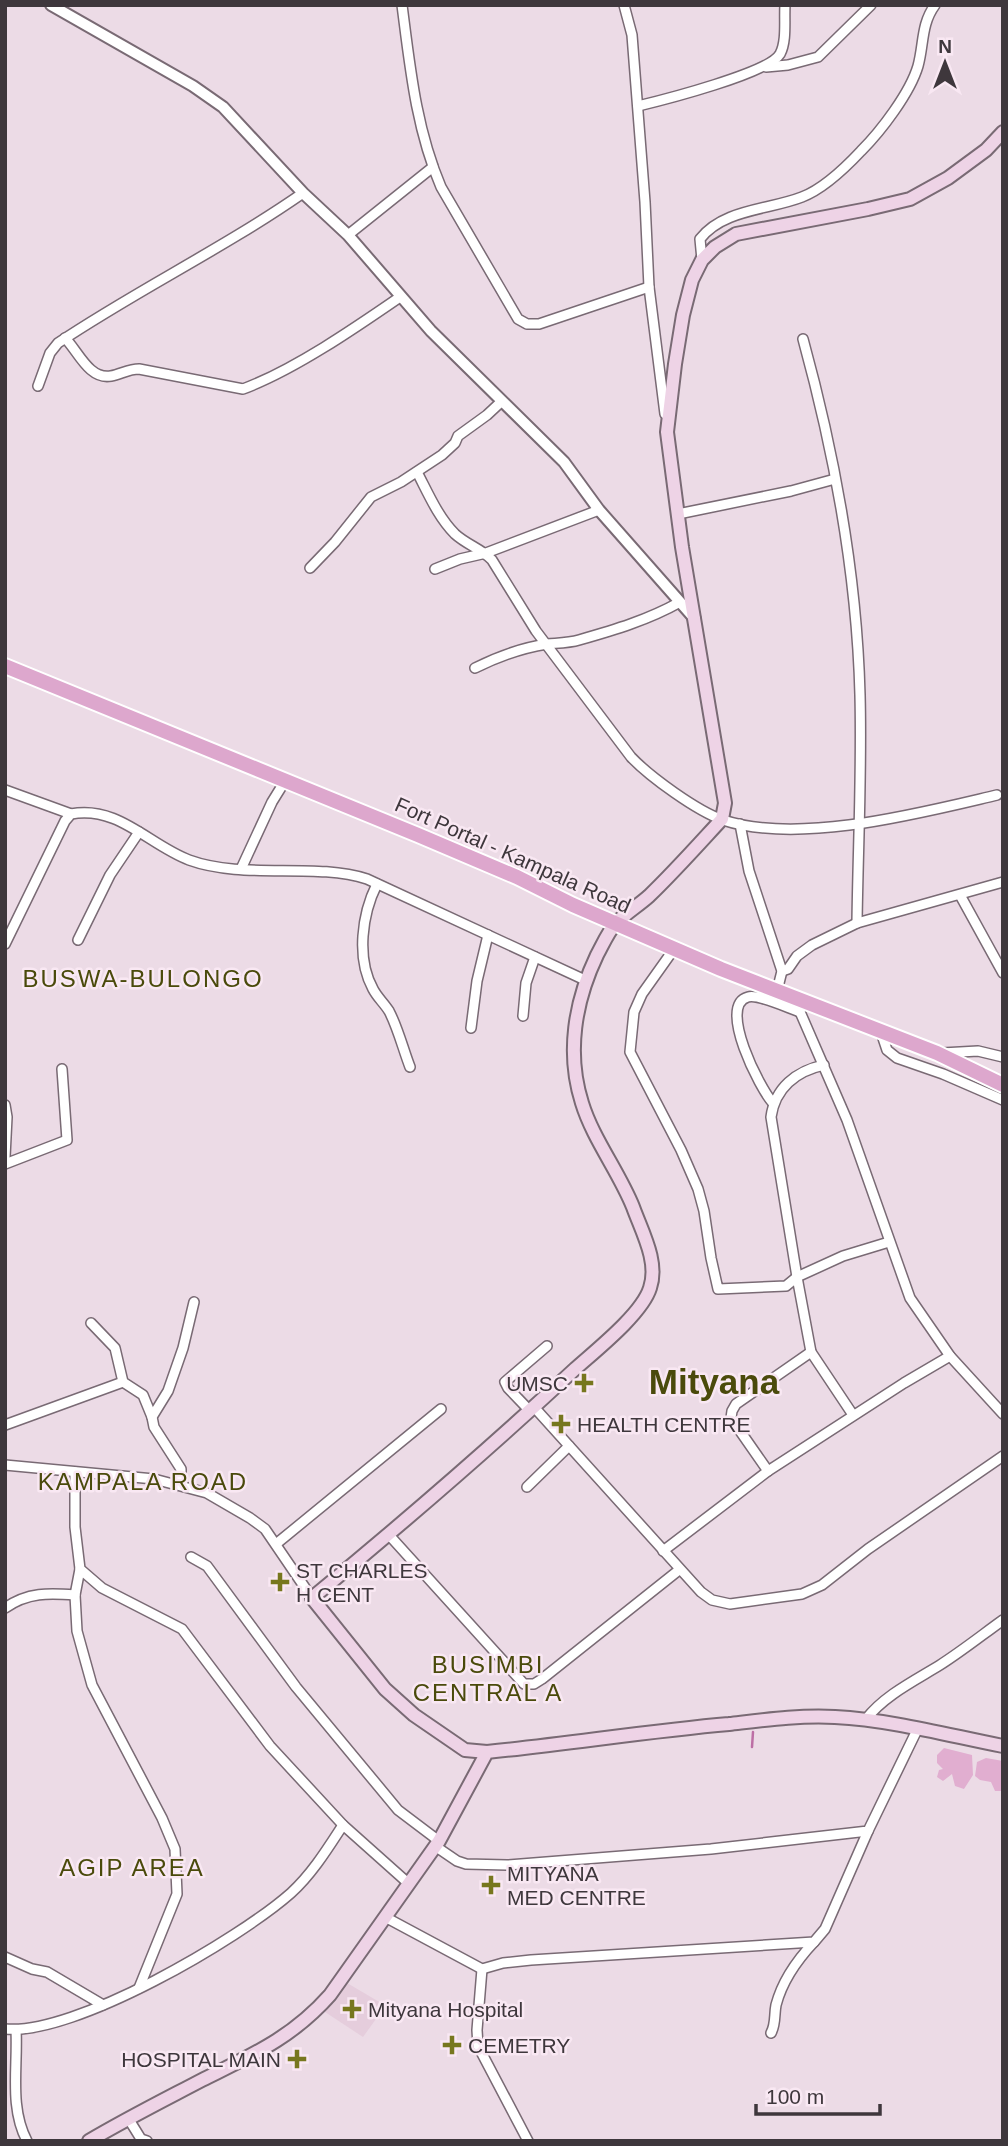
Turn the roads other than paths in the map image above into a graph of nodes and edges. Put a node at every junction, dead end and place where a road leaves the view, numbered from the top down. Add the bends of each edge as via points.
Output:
1 (51, 5) edge
2 (402, 5) edge
3 (624, 5) edge
4 (785, 5) edge
5 (871, 5) edge
6 (935, 5) edge
7 (761, 67) junction
8 (638, 106) junction
9 (1003, 132) edge
10 (433, 167) junction
11 (303, 193) junction
12 (348, 235) junction
13 (702, 260) junction
14 (649, 286) junction
15 (400, 297) junction
16 (65, 338) junction
17 (803, 339) dead end
18 (38, 386) dead end
19 (502, 401) junction
20 (667, 432) junction
21 (417, 472) junction
22 (835, 479) junction
23 (599, 510) junction
24 (678, 514) junction
25 (486, 554) junction
26 (310, 568) dead end
27 (435, 569) dead end
28 (680, 602) junction
29 (695, 619) junction
30 (547, 644) junction
31 (5, 666) edge
32 (475, 668) dead end
33 (285, 781) junction
34 (5, 790) edge
35 (997, 795) dead end
36 (71, 814) junction
37 (722, 819) junction
38 (858, 822) junction
39 (740, 824) junction
40 (139, 832) junction
41 (242, 869) junction
42 (1003, 882) edge
43 (377, 884) junction
44 (960, 895) junction
45 (616, 923) junction
46 (857, 923) junction
47 (488, 935) junction
48 (78, 940) dead end
49 (5, 944) edge
50 (674, 949) junction
51 (535, 957) junction
52 (782, 971) junction
53 (1003, 973) edge
54 (585, 980) junction
55 (776, 991) junction
56 (797, 1005) junction
57 (523, 1016) dead end
58 (471, 1028) dead end
59 (881, 1032) junction
60 (937, 1053) junction
61 (1003, 1057) edge
62 (824, 1065) junction
63 (410, 1067) dead end
64 (62, 1069) dead end
65 (1003, 1085) edge
66 (1003, 1100) edge
67 (773, 1103) junction
68 (5, 1105) edge
69 (5, 1157) edge
70 (5, 1164) edge
71 (889, 1241) junction
72 (797, 1278) junction
73 (194, 1301) dead end
74 (91, 1322) dead end
75 (547, 1346) dead end
76 (811, 1352) junction
77 (950, 1356) junction
78 (123, 1382) junction
79 (441, 1409) dead end
80 (532, 1409) junction
81 (1003, 1414) edge
82 (853, 1415) junction
83 (152, 1417) junction
84 (5, 1425) edge
85 (569, 1446) junction
86 (1003, 1457) edge
87 (5, 1465) edge
88 (768, 1471) junction
89 (75, 1472) junction
90 (181, 1485) junction
91 (527, 1487) dead end
92 (389, 1535) junction
93 (276, 1544) junction
94 (663, 1551) junction
95 (191, 1557) dead end
96 (80, 1569) junction
97 (679, 1570) junction
98 (75, 1595) junction
99 (312, 1598) junction
100 (5, 1608) edge
101 (1003, 1620) edge
102 (866, 1719) junction
103 (918, 1728) junction
104 (1003, 1746) edge
105 (487, 1752) junction
106 (344, 1825) junction
107 (868, 1831) junction
108 (437, 1843) junction
109 (408, 1883) junction
110 (386, 1917) junction
111 (814, 1942) junction
112 (5, 1957) edge
113 (482, 1969) junction
114 (139, 1988) junction
115 (103, 2005) junction
116 (10, 2029) edge
117 (771, 2033) dead end
118 (128, 2118) junction
119 (526, 2136) edge
120 (143, 2140) edge
121 (27, 2141) edge
122 (89, 2141) edge
123 (516, 2141) edge

1 - 11 street via 223,107
2 - 10 street via 414,100
3 - 8 street via 632,35
4 - 7 street via 782,52
5 - 7 street via 818,57
6 - 13 street via 924,24 912,80 862,150 806,196 709,227 700,239
7 - 8 street
8 - 14 street
9 - 13 main road via 948,178 910,198 736,234
10 - 12 street
10 - 14 street via 518,319 527,324 539,324
11 - 12 street
11 - 16 street
12 - 15 street
13 - 20 main road via 683,315
14 - 20 street
15 - 16 street via 316,351 243,389 139,369 111,376 97,374
15 - 19 street
16 - 18 street via 50,353
17 - 22 street
19 - 21 street
19 - 23 street via 565,462
20 - 24 main road
21 - 25 street via 453,532
21 - 26 street via 370,497
22 - 24 street
22 - 38 street via 852,593 860,694
23 - 25 street
23 - 28 street
24 - 29 main road
25 - 27 street
25 - 30 street
28 - 29 street
28 - 30 street via 616,630
29 - 37 main road via 724,787
30 - 32 street via 502,655
30 - 37 street via 643,770
31 - 33 main road, Fort Portal - Kampala Road
33 - 41 street
33 - 45 main road, Fort Portal - Kampala Road
34 - 36 street
35 - 38 street
36 - 40 street via 94,812 113,817
36 - 49 street
37 - 39 street
37 - 45 main road
38 - 39 street via 809,830
38 - 46 street
39 - 52 street via 749,871
40 - 41 street via 190,860
40 - 48 street via 110,875
41 - 43 street via 356,876
42 - 44 street
43 - 47 street
43 - 63 street via 371,896 363,961 373,990 390,1013
44 - 46 street
44 - 53 street
45 - 50 main road, Fort Portal - Kampala Road
45 - 54 main road
46 - 52 street via 812,945
47 - 51 street
47 - 58 street
50 - 55 main road, Fort Portal - Kampala Road
50 - 72 street via 634,1012 630,1052 698,1189 718,1289 786,1286
51 - 54 street
51 - 57 street via 526,983
52 - 55 street
54 - 80 main road via 573,1044 574,1076 583,1106 629,1197 651,1257 652,1276 650,1290 622,1326
55 - 56 main road, Fort Portal - Kampala Road
56 - 59 main road, Fort Portal - Kampala Road
56 - 62 street
56 - 67 street via 751,996 736,1007 736,1026 763,1092
59 - 60 main road, Fort Portal - Kampala Road
59 - 66 street via 887,1049 897,1058
60 - 61 street via 978,1051
60 - 65 main road, Fort Portal - Kampala Road
62 - 67 street via 782,1087
62 - 71 street
64 - 70 street via 67,1140
67 - 72 street via 771,1116
68 - 69 street
71 - 72 street
71 - 77 street via 910,1298
72 - 76 street
73 - 83 street via 168,1391
74 - 78 street via 115,1348
75 - 80 street via 505,1382
76 - 82 street
76 - 88 street via 732,1411 731,1418
77 - 81 street
77 - 82 street
78 - 83 street via 143,1395
78 - 84 street
79 - 93 street
80 - 85 street
80 - 92 main road
82 - 88 street
83 - 90 street via 181,1469
85 - 91 street
85 - 94 street
86 - 97 street via 822,1585 802,1594 730,1604 712,1600
87 - 89 street
88 - 94 street
89 - 90 street
89 - 96 street
90 - 93 street via 207,1493 250,1518
92 - 97 street via 524,1684 542,1679
92 - 99 main road
93 - 99 street
94 - 97 street
95 - 108 street via 207,1566 296,1688 398,1810
96 - 98 street
96 - 106 street via 102,1588 182,1629 270,1746
98 - 100 street via 20,1598
98 - 114 street via 76,1632 92,1685 175,1849 177,1894
99 - 105 main road via 376,1678 414,1716 465,1750
101 - 102 street via 890,1696
102 - 103 main road
102 - 105 main road via 796,1718 690,1727
103 - 104 main road
103 - 107 street
105 - 108 main road
106 - 109 street
106 - 114 street via 277,1905 215,1947
107 - 108 street via 507,1865 466,1864
107 - 111 street via 825,1929
108 - 109 main road
109 - 110 main road
110 - 113 street
110 - 118 main road via 330,1995 293,2031
111 - 113 street via 531,1960
111 - 117 street via 799,1958 776,2004
112 - 115 street via 47,1972
113 - 119 street via 478,2046
114 - 115 street
115 - 116 street via 43,2026
116 - 121 street via 15,2095
118 - 120 street
118 - 122 main road
119 - 123 street

